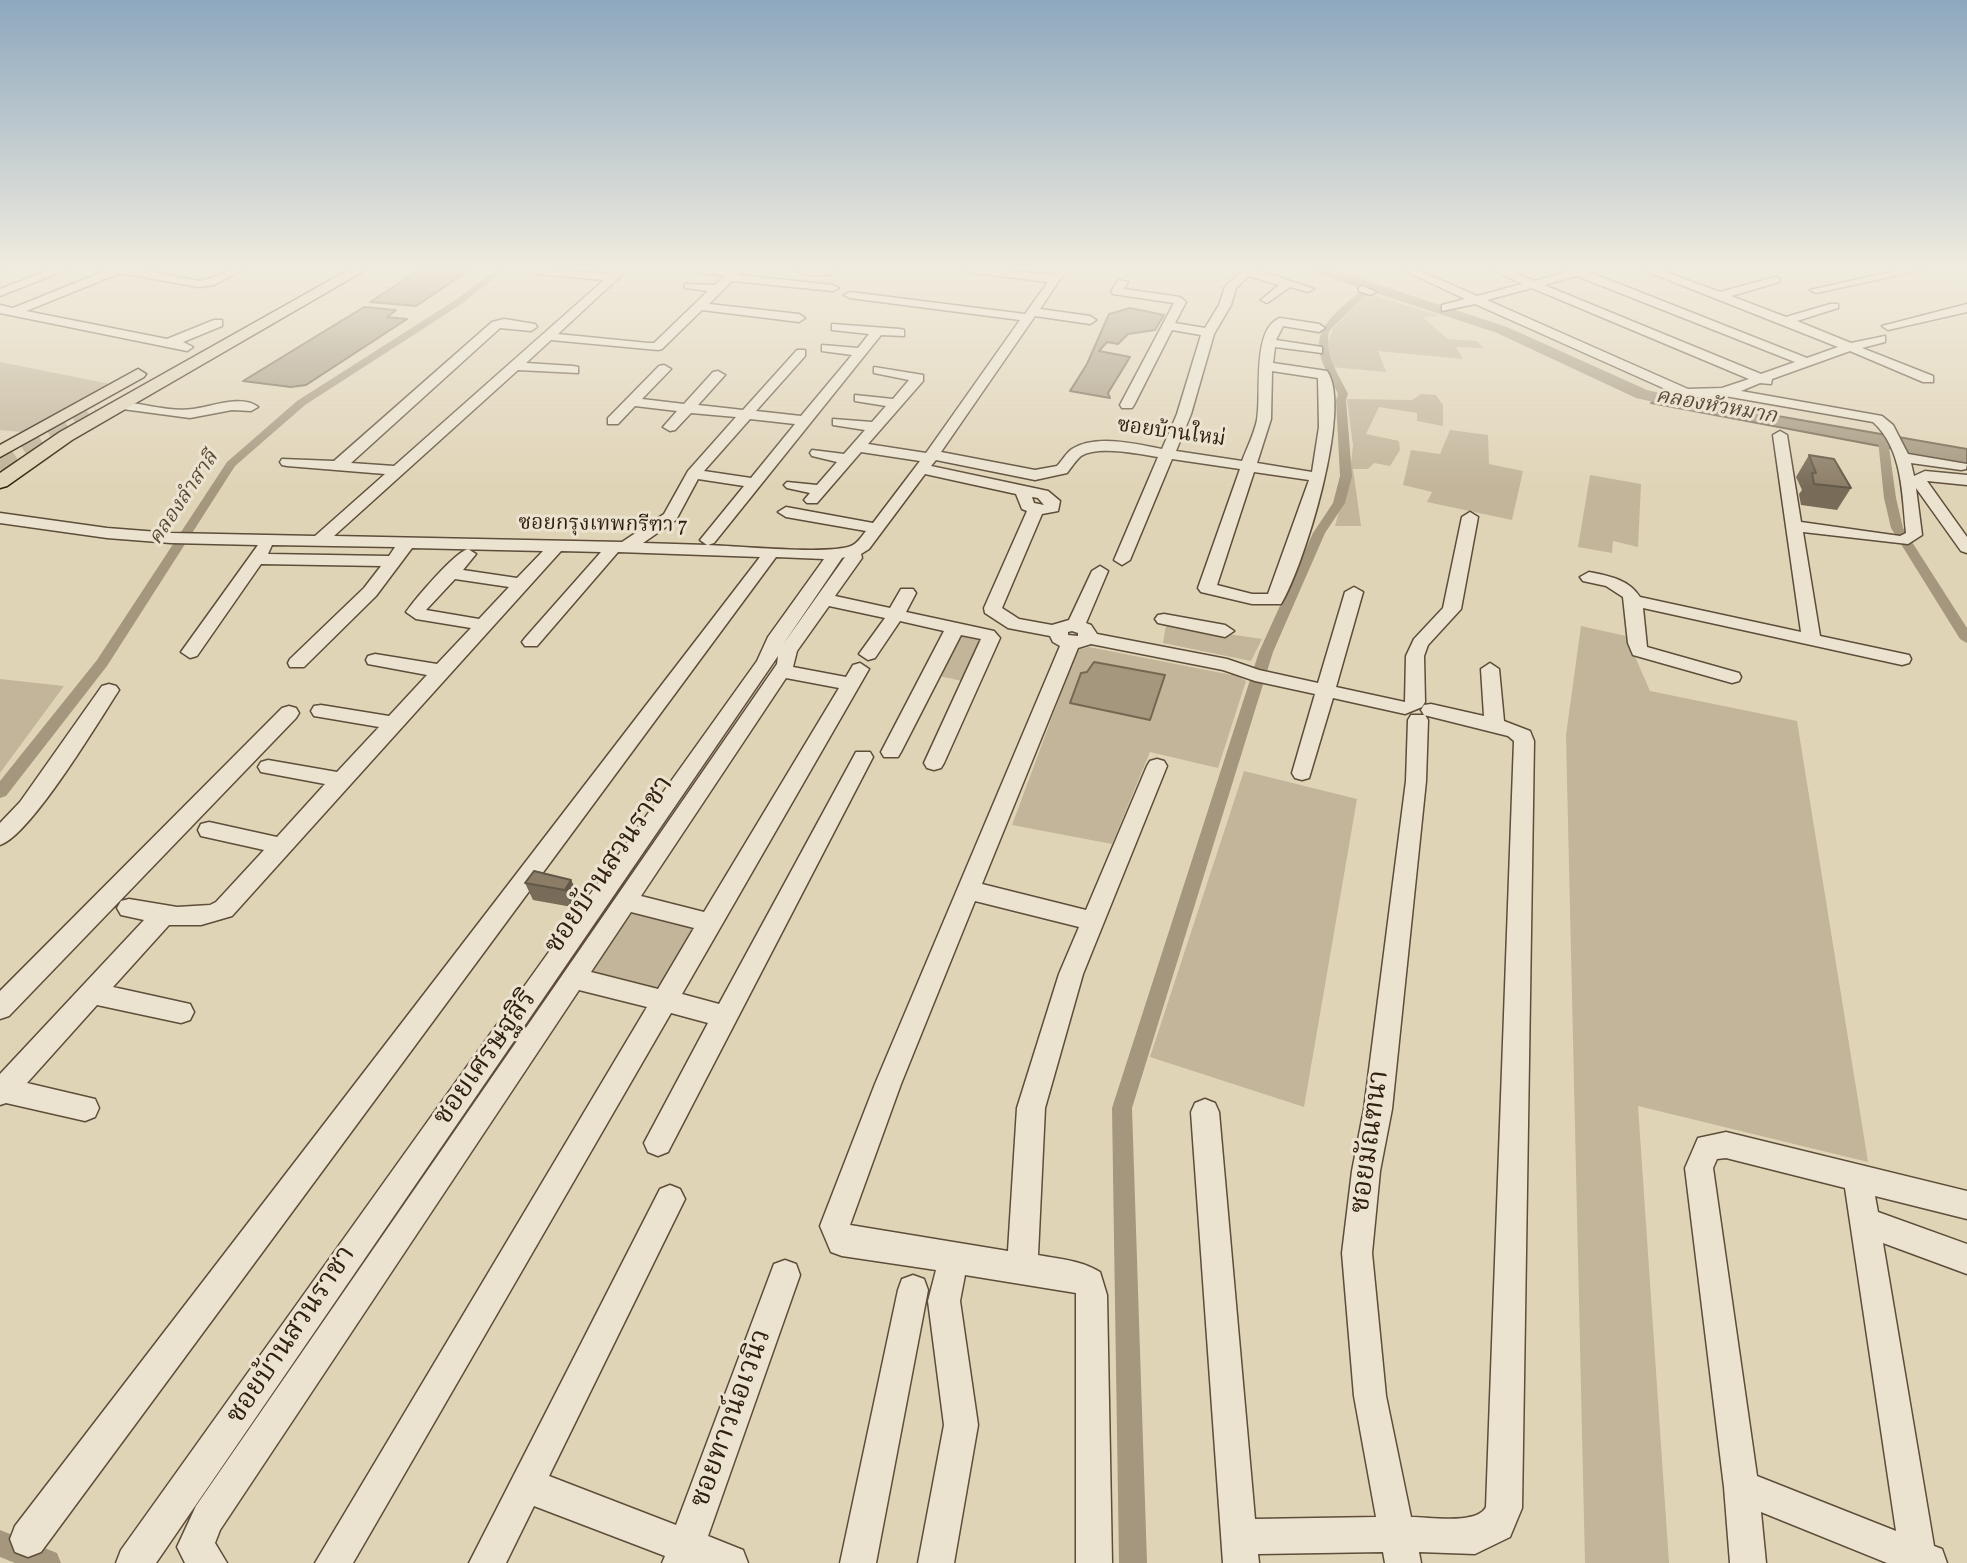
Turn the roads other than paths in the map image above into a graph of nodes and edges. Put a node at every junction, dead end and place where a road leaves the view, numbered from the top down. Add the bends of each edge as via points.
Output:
1 (161, 342) edge
2 (170, 342) edge
3 (196, 342) edge
4 (215, 342) edge
5 (219, 342) edge
6 (224, 342) edge
7 (477, 342) edge
8 (539, 342) edge
9 (612, 342) edge
10 (662, 342) edge
11 (869, 342) edge
12 (1012, 342) edge
13 (1159, 342) edge
14 (1206, 342) edge
15 (1574, 342) edge
16 (1672, 342) edge
17 (1757, 342) edge
18 (1838, 342) edge
19 (1870, 342) edge
20 (166, 343) junction
21 (1270, 343) joint
22 (187, 347) junction
23 (1850, 347) junction
24 (826, 348) dead end
25 (1318, 350) dead end
26 (861, 352) junction
27 (802, 353) dead end
28 (562, 359) dead end
29 (519, 361) junction
30 (1809, 363) junction
31 (1267, 366) junction
32 (664, 369) dead end
33 (573, 370) dead end
34 (879, 370) dead end
35 (718, 375) dead end
36 (1762, 379) junction
37 (1928, 379) dead end
38 (1724, 392) junction
39 (860, 398) dead end
40 (632, 402) junction
41 (175, 403) dead end
42 (895, 403) junction
43 (1127, 405) dead end
44 (103, 407) junction
45 (251, 407) dead end
46 (688, 408) junction
47 (1828, 411) junction
48 (745, 415) junction
49 (1197, 415) dead end
50 (613, 421) dead end
51 (806, 421) junction
52 (838, 422) dead end
53 (670, 427) dead end
54 (874, 427) junction
55 (1780, 435) dead end
56 (1128, 437) dead end
57 (1174, 451) junction
58 (0, 452) edge
59 (817, 453) dead end
60 (852, 453) junction
61 (1902, 456) junction
62 (927, 461) junction
63 (287, 463) dead end
64 (338, 466) junction
65 (1249, 466) junction
66 (1967, 466) edge
67 (400, 471) junction
68 (693, 474) junction
69 (1317, 477) junction
70 (0, 480) edge
71 (1967, 480) edge
72 (755, 483) junction
73 (792, 485) dead end
74 (786, 512) dead end
75 (1470, 517) dead end
76 (0, 518) edge
77 (664, 523) junction
78 (1793, 526) junction
79 (876, 528) junction
80 (270, 540) junction
81 (708, 540) dead end
82 (319, 541) junction
83 (407, 543) junction
84 (556, 546) junction
85 (620, 547) junction
86 (661, 548) junction
87 (1967, 548) edge
88 (770, 552) junction
89 (844, 553) junction
90 (468, 554) dead end
91 (256, 559) junction
92 (1122, 560) dead end
93 (395, 561) junction
94 (1100, 571) dead end
95 (450, 573) junction
96 (1589, 577) dead end
97 (522, 584) junction
98 (1354, 592) dead end
99 (907, 593) dead end
100 (823, 599) junction
101 (1634, 601) junction
102 (895, 616) junction
103 (484, 625) junction
104 (955, 628) junction
105 (1225, 631) dead end
106 (1073, 635) junction
107 (1811, 638) junction
108 (531, 642) dead end
109 (1153, 651) junction
110 (190, 652) dead end
111 (1902, 659) dead end
112 (375, 660) dead end
113 (297, 663) dead end
114 (860, 669) junction
115 (1490, 669) dead end
116 (442, 671) junction
117 (781, 671) junction
118 (1732, 677) dead end
119 (1326, 684) junction
120 (109, 690) dead end
121 (1416, 709) junction
122 (321, 710) dead end
123 (289, 713) dead end
124 (394, 723) junction
125 (1494, 725) junction
126 (891, 752) dead end
127 (863, 757) dead end
128 (934, 763) dead end
129 (1157, 765) dead end
130 (268, 767) dead end
131 (1302, 773) dead end
132 (342, 780) junction
133 (209, 830) dead end
134 (0, 837) edge
135 (282, 846) junction
136 (968, 890) junction
137 (625, 901) junction
138 (129, 908) dead end
139 (164, 915) junction
140 (1092, 922) junction
141 (710, 923) junction
142 (572, 978) junction
143 (92, 993) junction
144 (664, 1002) junction
145 (0, 1008) edge
146 (181, 1012) dead end
147 (725, 1016) junction
148 (1, 1091) edge
149 (85, 1108) dead end
150 (1205, 1112) dead end
151 (658, 1143) dead end
152 (1858, 1180) junction
153 (670, 1199) dead end
154 (1967, 1205) edge
155 (1866, 1222) junction
156 (954, 1258) junction
157 (1967, 1259) edge
158 (1022, 1268) junction
159 (785, 1275) dead end
160 (913, 1290) dead end
161 (526, 1485) junction
162 (1741, 1487) junction
163 (28, 1539) dead end
164 (1400, 1548) edge
165 (1240, 1550) edge
166 (684, 1555) edge
167 (138, 1558) edge
168 (1922, 1561) edge
169 (209, 1563) edge
170 (333, 1563) edge
171 (486, 1563) edge
172 (730, 1563) edge
173 (858, 1563) edge
174 (936, 1563) edge
175 (1094, 1563) edge
176 (1748, 1563) edge

1 - 20 street
2 - 20 street
3 - 22 main road
4 - 44 main road
5 - 44 main road
6 - 44 main road
7 - 64 street
8 - 29 street
9 - 10 street via 658,346
11 - 26 street
12 - 62 street
13 - 43 street
14 - 57 street
15 - 38 street via 1686,393
16 - 36 street
17 - 30 street
18 - 23 street
19 - 23 street
20 - 22 street
21 - 25 street
21 - 31 street, ซอยบ้านใหม่
22 - 44 main road via 156,364
23 - 30 street
23 - 37 street
24 - 26 street
26 - 51 street
27 - 48 street
28 - 29 street
29 - 33 street
29 - 67 street
30 - 36 street
31 - 65 street, ซอยบ้านใหม่ via 1264,419
31 - 69 street via 1325,378 1326,429
32 - 40 street
34 - 42 street via 918,378
35 - 46 street
36 - 38 street
36 - 47 street
38 - 47 street
39 - 42 street
40 - 46 street
40 - 50 street
41 - 44 street
42 - 54 street
44 - 45 street via 190,414
44 - 58 main road
44 - 70 main road
46 - 48 street
46 - 53 street
47 - 61 street via 1877,418 1895,435
48 - 51 street
48 - 68 street
49 - 57 street
51 - 72 street
52 - 54 street
54 - 60 street
55 - 78 street
56 - 57 street
57 - 62 street, ซอยบ้านใหม่ via 1096,446 1074,454 1062,470 1035,475
57 - 65 street, ซอยบ้านใหม่
57 - 92 street
59 - 60 street
60 - 62 street
60 - 73 street via 816,495
61 - 66 street
61 - 78 street via 1914,535 1902,541
62 - 79 street
62 - 106 street via 1052,501 1052,508 1036,509 993,608 1006,621
63 - 64 street
64 - 67 street
65 - 69 street, ซอยบ้านใหม่
65 - 69 street, ซอยบ้านใหม่ via 1207,589 1252,599 1275,600
67 - 82 street
68 - 72 street
68 - 77 street
71 - 87 street via 1925,476 1918,480
72 - 81 street
74 - 79 street
75 - 121 street, ซอยมัณฑนา via 1452,609 1420,643 1415,656
76 - 80 street, ซอยกรุงเทพกรีฑา 7 via 107,533
77 - 85 street
77 - 86 street
78 - 107 street
79 - 89 street via 863,546
80 - 82 street, ซอยกรุงเทพกรีฑา 7
80 - 91 street
82 - 83 street, ซอยกรุงเทพกรีฑา 7
83 - 84 street, ซอยกรุงเทพกรีฑา 7
83 - 93 street
84 - 85 street, ซอยกรุงเทพกรีฑา 7
84 - 97 street
85 - 86 street, ซอยกรุงเทพกรีฑา 7
85 - 108 street
86 - 88 street, ซอยกรุงเทพกรีฑา 7
88 - 89 street, ซอยกรุงเทพกรีฑา 7
88 - 163 street
89 - 100 street, ซอยบ้านสวนราชา via 854,558
89 - 167 street, ซอยเศรษฐสิริ via 777,637 766,662
90 - 95 street
91 - 93 street
91 - 110 street
93 - 113 street
94 - 106 street
95 - 97 street
95 - 103 street via 415,612
96 - 101 street via 1624,586
97 - 103 street
98 - 119 street
99 - 102 street
100 - 102 street
100 - 117 street, ซอยบ้านสวนราชา via 788,651
101 - 107 street
101 - 118 street via 1640,651
102 - 104 street
102 - 114 street
103 - 116 street
104 - 126 street
104 - 128 street via 991,638
105 - 109 street via 1165,613
106 - 109 street
106 - 136 street
107 - 111 street
109 - 119 street
112 - 116 street
114 - 117 street
114 - 141 street
115 - 125 street
116 - 124 street
117 - 137 street, ซอยบ้านสวนราชา
119 - 121 street
119 - 131 street
120 - 134 street via 28,808
121 - 125 street
121 - 164 street, ซอยมัณฑนา via 1416,781 1357,1252 1370,1396
122 - 124 street
123 - 145 street
124 - 132 street
125 - 164 street via 1515,731 1524,741 1504,1508 1496,1524 1475,1536
127 - 147 street
129 - 140 street
130 - 132 street
132 - 135 street
133 - 135 street
135 - 139 street via 224,909 199,917
136 - 140 street
136 - 156 street via 835,1226 842,1241
137 - 141 street
137 - 142 street, ซอยบ้านสวนราชา
138 - 139 street
139 - 143 street
140 - 158 street via 1071,974 1031,1108
141 - 144 street
142 - 144 street
142 - 169 street, ซอยบ้านสวนราชา via 208,1518 195,1547
143 - 146 street
143 - 148 street
144 - 147 street
144 - 170 street
147 - 151 street
148 - 149 street
150 - 165 street
152 - 154 street
152 - 155 street
152 - 162 street via 1726,1145 1708,1147 1699,1168
153 - 161 street
155 - 157 street
155 - 168 street
156 - 158 street
156 - 174 street via 944,1301 961,1424
158 - 175 street via 1079,1277 1089,1283 1092,1295
159 - 166 street, ซอยทาวน์อเวนิว
160 - 173 street
161 - 166 street
161 - 171 street
162 - 168 street
162 - 176 street
164 - 165 street
166 - 172 street

